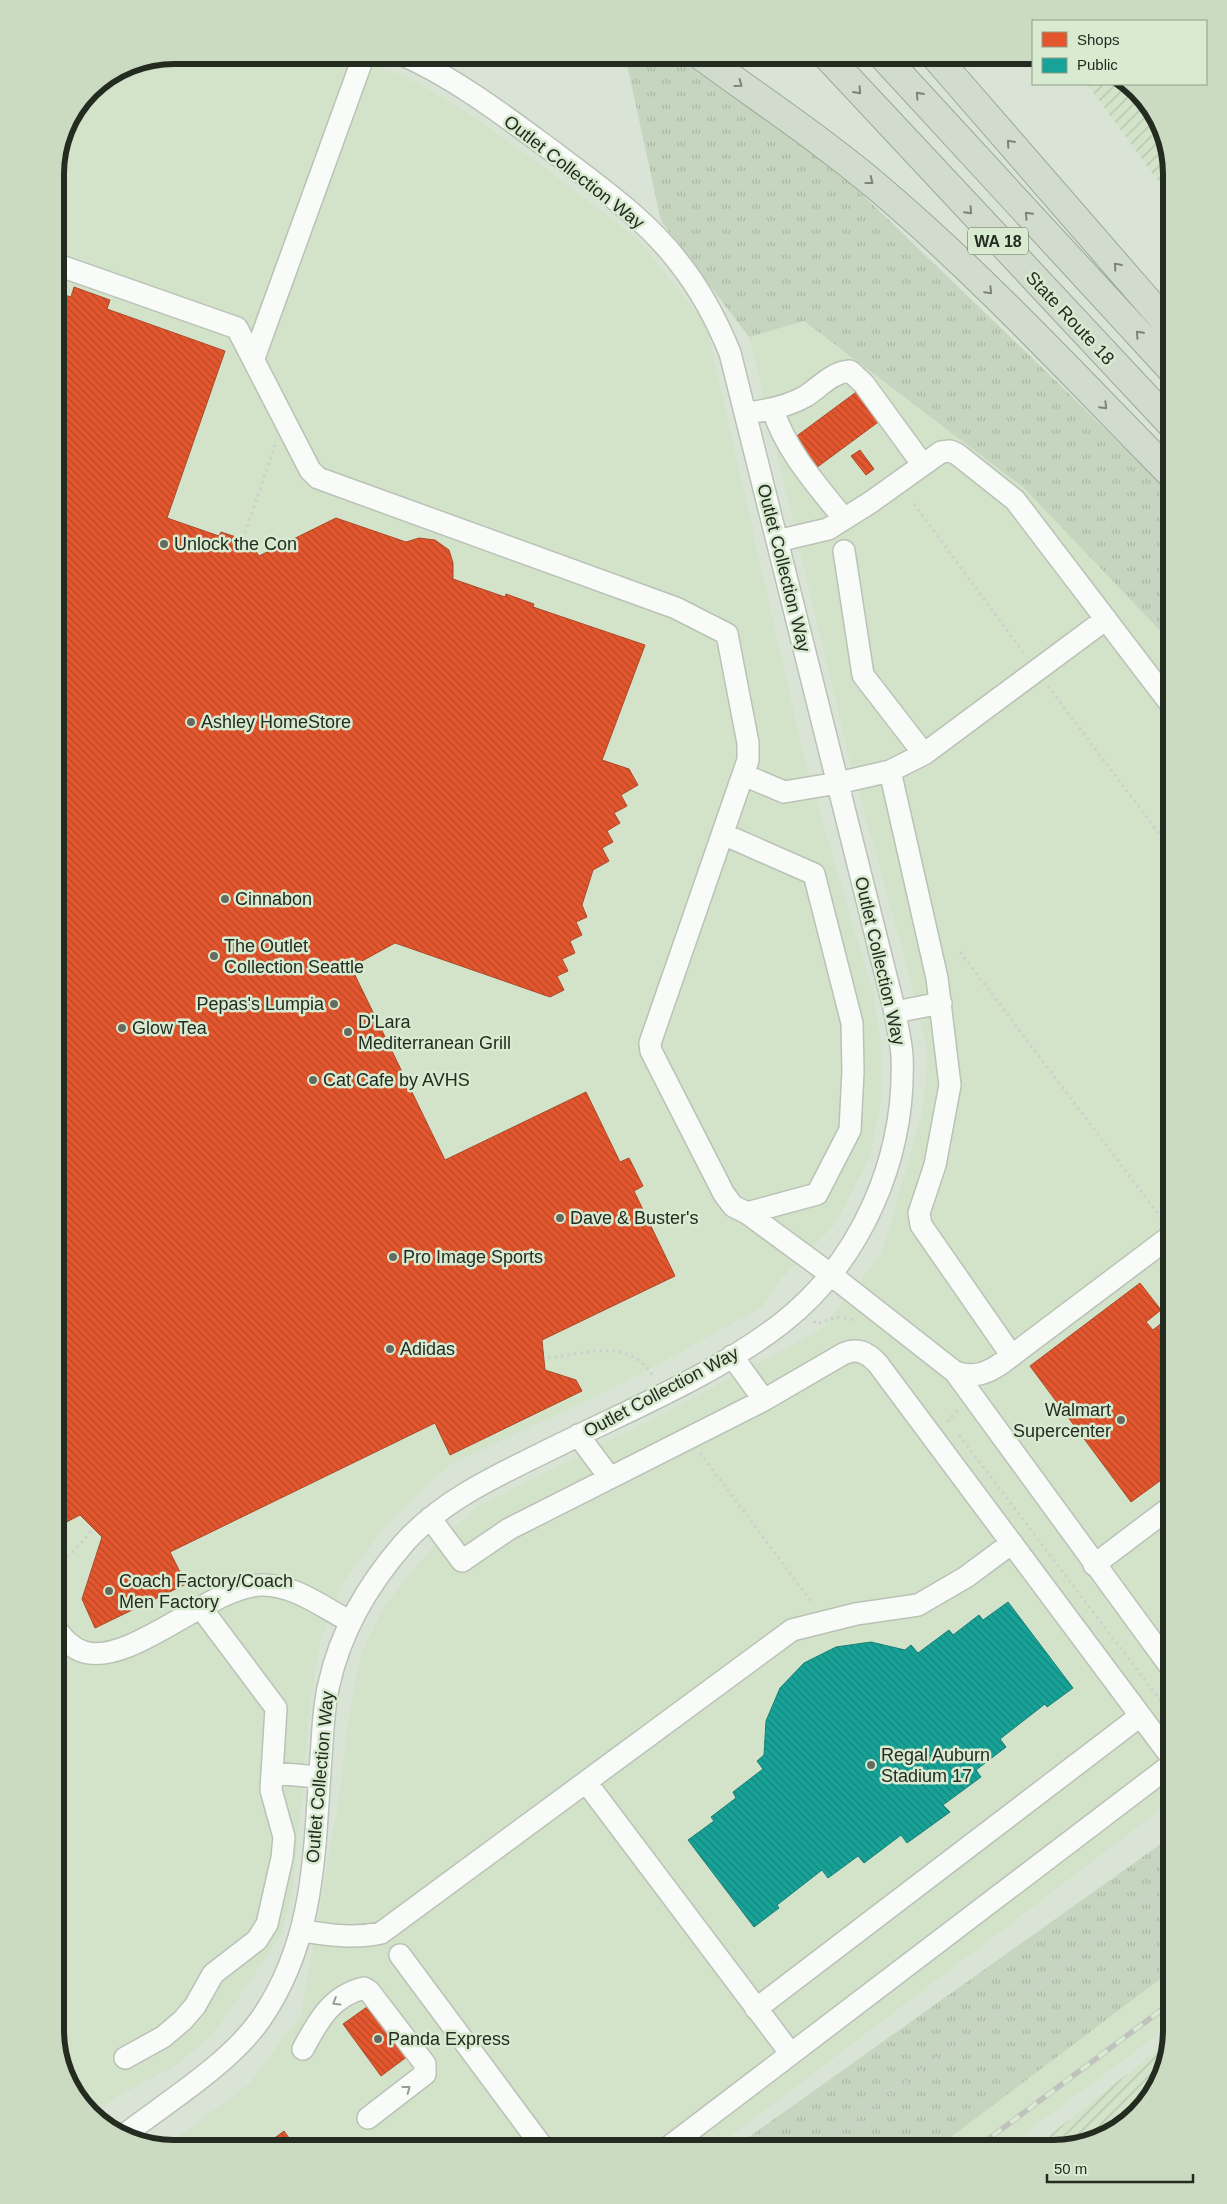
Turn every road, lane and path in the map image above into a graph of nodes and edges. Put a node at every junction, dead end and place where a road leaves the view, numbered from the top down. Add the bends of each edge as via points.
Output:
1 (361, 64) edge
2 (420, 64) edge
3 (712, 64) edge
4 (834, 64) edge
5 (890, 64) edge
6 (942, 64) edge
7 (64, 267) edge
8 (1163, 319) edge
9 (254, 358) junction
10 (1163, 360) edge
11 (772, 410) junction
12 (745, 413) junction
13 (1163, 416) edge
14 (284, 418) junction
15 (923, 465) junction
16 (1163, 466) edge
17 (844, 519) junction
18 (243, 540) dead end
19 (777, 541) junction
20 (844, 551) dead end
21 (1106, 619) junction
22 (1163, 694) edge
23 (924, 754) junction
24 (890, 771) junction
25 (744, 775) junction
26 (838, 783) junction
27 (723, 834) junction
28 (960, 952) dead end
29 (941, 1003) junction
30 (895, 1012) junction
31 (746, 1213) junction
32 (1163, 1222) edge
33 (1163, 1235) edge
34 (830, 1274) junction
35 (732, 1356) junction
36 (1012, 1356) junction
37 (548, 1358) dead end
38 (955, 1372) junction
39 (663, 1393) junction
40 (764, 1400) junction
41 (578, 1436) junction
42 (689, 1438) junction
43 (610, 1478) junction
44 (1163, 1513) edge
45 (430, 1518) junction
46 (93, 1529) dead end
47 (1012, 1543) junction
48 (64, 1562) edge
49 (1094, 1565) junction
50 (202, 1608) junction
51 (351, 1622) junction
52 (819, 1622) junction
53 (64, 1637) edge
54 (1163, 1657) edge
55 (1140, 1716) junction
56 (1163, 1746) edge
57 (1163, 1771) edge
58 (272, 1773) junction
59 (319, 1777) junction
60 (586, 1782) junction
61 (1163, 1890) edge
62 (303, 1931) junction
63 (400, 1955) dead end
64 (756, 2008) junction
65 (303, 2049) dead end
66 (791, 2054) junction
67 (125, 2058) dead end
68 (368, 2118) dead end
69 (130, 2131) edge
70 (537, 2140) edge
71 (678, 2140) edge
72 (828, 2140) edge

1 - 9 street
2 - 12 street, Outlet Collection Way via 448,79 532,136 600,188 646,227 680,263 716,319 730,353
3 -> 16 highway via 882,191 959,261
4 -> 13 highway, State Route 18 / WA 18
10 -> 5 highway, WA 18
8 -> 6 highway
7 - 9 street via 231,324 239,330
9 - 14 street
11 - 12 street
11 - 15 street via 804,397 840,372 850,371 864,384
11 - 17 street via 802,465
12 - 19 street, Outlet Collection Way
14 - 18 path
14 - 25 street via 310,470 318,478 676,608 727,634 748,743
15 - 17 street
15 - 21 street via 941,452 950,451 1015,500
17 - 19 street via 828,528
19 - 26 street, Outlet Collection Way
20 - 23 street via 863,675
21 - 22 street
21 - 23 street
23 - 24 street
24 - 26 street
24 - 29 street
25 - 26 street via 784,792
25 - 27 street
26 - 30 street, Outlet Collection Way
27 - 31 street via 650,1046 724,1194 733,1206
27 - 31 street via 814,874 852,1023 850,1130 817,1194
28 - 32 path
29 - 30 street
29 - 36 street via 950,1085 935,1164 920,1213 921,1225
30 - 34 street, Outlet Collection Way via 902,1052 902,1087 889,1167 858,1236
31 - 34 street
33 - 36 street
34 - 35 street, Outlet Collection Way via 816,1292 782,1323
34 - 38 street
35 - 39 street, Outlet Collection Way
35 - 40 street
36 - 38 street via 979,1375 966,1376
37 - 39 path via 613,1350 624,1352 648,1366
38 - 49 street
39 - 41 street, Outlet Collection Way
40 - 42 street
40 - 47 street via 843,1354 856,1351 867,1354 878,1364
41 - 43 street
41 - 45 street, Outlet Collection Way via 466,1493
42 - 43 street
42 - 52 path via 814,1605
43 - 45 street via 509,1529 462,1561
44 - 49 street
45 - 51 street, Outlet Collection Way via 372,1583
46 - 48 path
47 - 52 street via 966,1577 918,1605
47 - 55 street
49 - 54 street
50 - 51 street via 237,1590 269,1585 285,1588
50 - 53 street via 125,1647 102,1653 77,1649
50 - 58 street via 276,1708
51 - 59 street, Outlet Collection Way via 341,1643 328,1688
52 - 60 street via 792,1630
55 - 56 street
55 - 64 street
57 - 66 street
58 - 59 street
58 - 67 street via 271,1790 284,1837 267,1924 257,1940 213,1974 195,2006 182,2021 163,2037
59 - 62 street, Outlet Collection Way via 314,1856
60 - 62 street via 380,1933 343,1937
60 - 64 street
61 - 72 path
62 - 69 street, Outlet Collection Way via 273,2001 245,2039 213,2068
63 - 70 street
64 - 66 street
68 -> 65 street via 425,2074 425,2064 369,1991 364,1988 356,1990 328,2008
66 - 71 street

